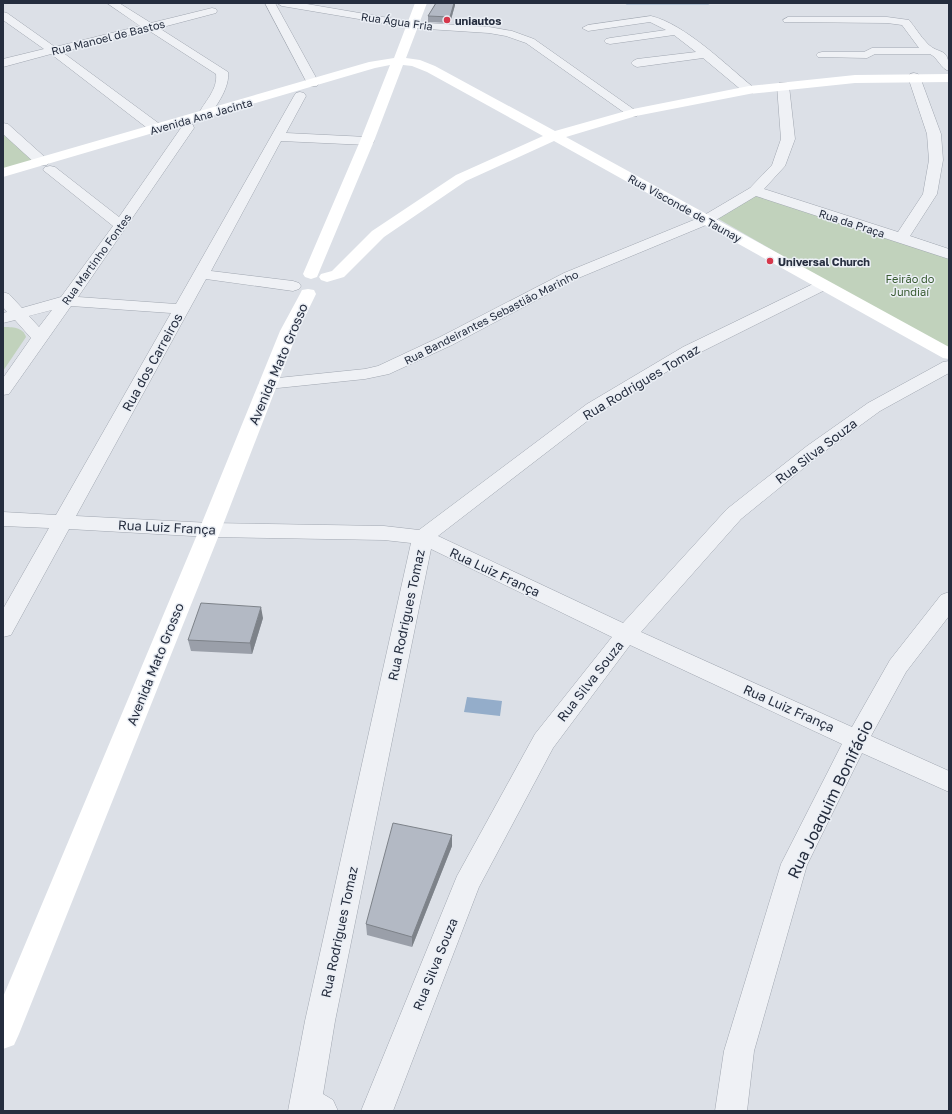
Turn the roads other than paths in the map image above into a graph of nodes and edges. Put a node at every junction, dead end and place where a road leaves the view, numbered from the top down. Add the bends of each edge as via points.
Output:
1 (112, 3) edge
2 (270, 3) edge
3 (282, 3) edge
4 (421, 3) edge
5 (212, 11) dead end
6 (3, 15) edge
7 (788, 20) dead end
8 (412, 25) junction
9 (149, 26) junction
10 (588, 28) dead end
11 (675, 32) junction
12 (610, 41) dead end
13 (54, 51) junction
14 (704, 54) junction
15 (822, 55) dead end
16 (941, 55) edge
17 (3, 63) edge
18 (637, 63) dead end
19 (397, 65) junction
20 (949, 67) edge
21 (914, 77) junction
22 (949, 78) edge
23 (338, 80) junction
24 (313, 83) junction
25 (783, 86) junction
26 (221, 88) junction
27 (750, 90) junction
28 (300, 96) junction
29 (233, 107) junction
30 (633, 113) junction
31 (204, 115) junction
32 (3, 127) edge
33 (156, 128) junction
34 (188, 128) junction
35 (554, 136) junction
36 (277, 138) junction
37 (367, 141) junction
38 (114, 145) junction
39 (46, 166) junction
40 (3, 173) edge
41 (3, 183) edge
42 (755, 191) junction
43 (706, 220) junction
44 (121, 225) junction
45 (901, 239) junction
46 (949, 254) edge
47 (201, 274) junction
48 (310, 283) junction
49 (823, 285) junction
50 (3, 297) edge
51 (66, 301) junction
52 (181, 310) junction
53 (10, 316) edge
54 (40, 338) junction
55 (949, 354) edge
56 (949, 366) edge
57 (268, 384) junction
58 (3, 390) edge
59 (3, 519) edge
60 (64, 521) junction
61 (210, 530) junction
62 (423, 537) junction
63 (949, 600) edge
64 (3, 629) edge
65 (626, 634) junction
66 (857, 739) junction
67 (949, 782) edge
68 (3, 1034) edge
69 (310, 1108) edge
70 (377, 1111) edge
71 (731, 1111) edge

1 - 9 street
2 - 24 street
3 - 8 street, Rua Água Fria
4 - 8 main road, Avenida Mato Grosso
5 - 9 street, Rua Manoel de Bastos
6 - 13 street
7 - 16 street via 905,22 924,47
8 - 19 main road, Avenida Mato Grosso
8 - 30 street, Rua Água Fria via 488,30 530,41
9 - 13 street, Rua Manoel de Bastos
9 - 26 street via 222,72 224,77
10 - 11 street via 651,19
11 - 12 street
11 - 14 street
13 - 17 street, Rua Manoel de Bastos
13 - 33 street
14 - 18 street
14 - 27 street
15 - 16 street via 867,54 872,51
16 - 20 street
19 - 23 main road, Avenida Ana Jacinta
19 - 35 main road, Rua Visconde de Taunay via 420,64
19 - 37 main road, Avenida Mato Grosso
21 - 22 main road
21 - 25 main road via 855,79
21 - 45 street via 934,134 936,160 930,194
23 - 24 main road, Avenida Ana Jacinta
23 - 28 main road, Avenida Ana Jacinta
24 - 29 main road, Avenida Ana Jacinta
25 - 27 main road
25 - 42 street, Rua Bandeirantes Sebastião Marinho via 788,139 778,166
26 - 29 street
26 - 31 street
27 - 30 main road
28 - 34 main road, Avenida Ana Jacinta
28 - 36 street, Rua dos Carreiros
29 - 31 main road, Avenida Ana Jacinta
30 - 35 main road
31 - 33 main road, Avenida Ana Jacinta
32 - 39 street
33 - 38 main road, Avenida Ana Jacinta
34 - 38 main road, Avenida Ana Jacinta
34 - 44 street, Rua Martinho Fontes
35 - 43 main road, Rua Visconde de Taunay
35 - 48 main road via 461,178 378,234 338,274
36 - 37 street
36 - 47 street, Rua dos Carreiros
37 - 48 main road, Avenida Mato Grosso
38 - 39 main road, Avenida Ana Jacinta
39 - 40 main road, Avenida Ana Jacinta
39 - 41 main road, Avenida Ana Jacinta
39 - 44 street
42 - 43 street, Rua Bandeirantes Sebastião Marinho
42 - 45 street, Rua da Praça
43 - 49 main road, Rua Visconde de Taunay
43 - 57 street, Rua Bandeirantes Sebastião Marinho via 570,276 446,341 383,370
44 - 51 street, Rua Martinho Fontes
45 - 46 street, Rua da Praça
47 - 48 street
47 - 52 street, Rua dos Carreiros
48 - 57 main road, Avenida Mato Grosso
49 - 55 main road, Rua Visconde de Taunay
49 - 62 street, Rua Rodrigues Tomaz via 689,351 593,408
50 - 53 street
51 - 52 street
51 - 53 street
51 - 54 street, Rua Martinho Fontes
52 - 60 street, Rua dos Carreiros
53 - 54 street
54 - 58 street, Rua Martinho Fontes
56 - 65 street, Rua Silva Souza via 874,407 814,450 734,514
57 - 61 main road, Avenida Mato Grosso
59 - 60 street, Rua Luiz França
60 - 61 street, Rua Luiz França
60 - 64 street, Rua dos Carreiros
61 - 62 street, Rua Luiz França via 384,533
61 - 68 main road, Avenida Mato Grosso
62 - 65 street, Rua Luiz França
62 - 69 street, Rua Rodrigues Tomaz via 320,1021
63 - 66 street, Rua Joaquim Bonifácio via 898,666
65 - 66 street, Rua Luiz França
65 - 70 street, Rua Silva Souza via 544,741 467,884
66 - 67 street, Rua Luiz França
66 - 71 street, Rua Joaquim Bonifácio via 794,864 739,1051

